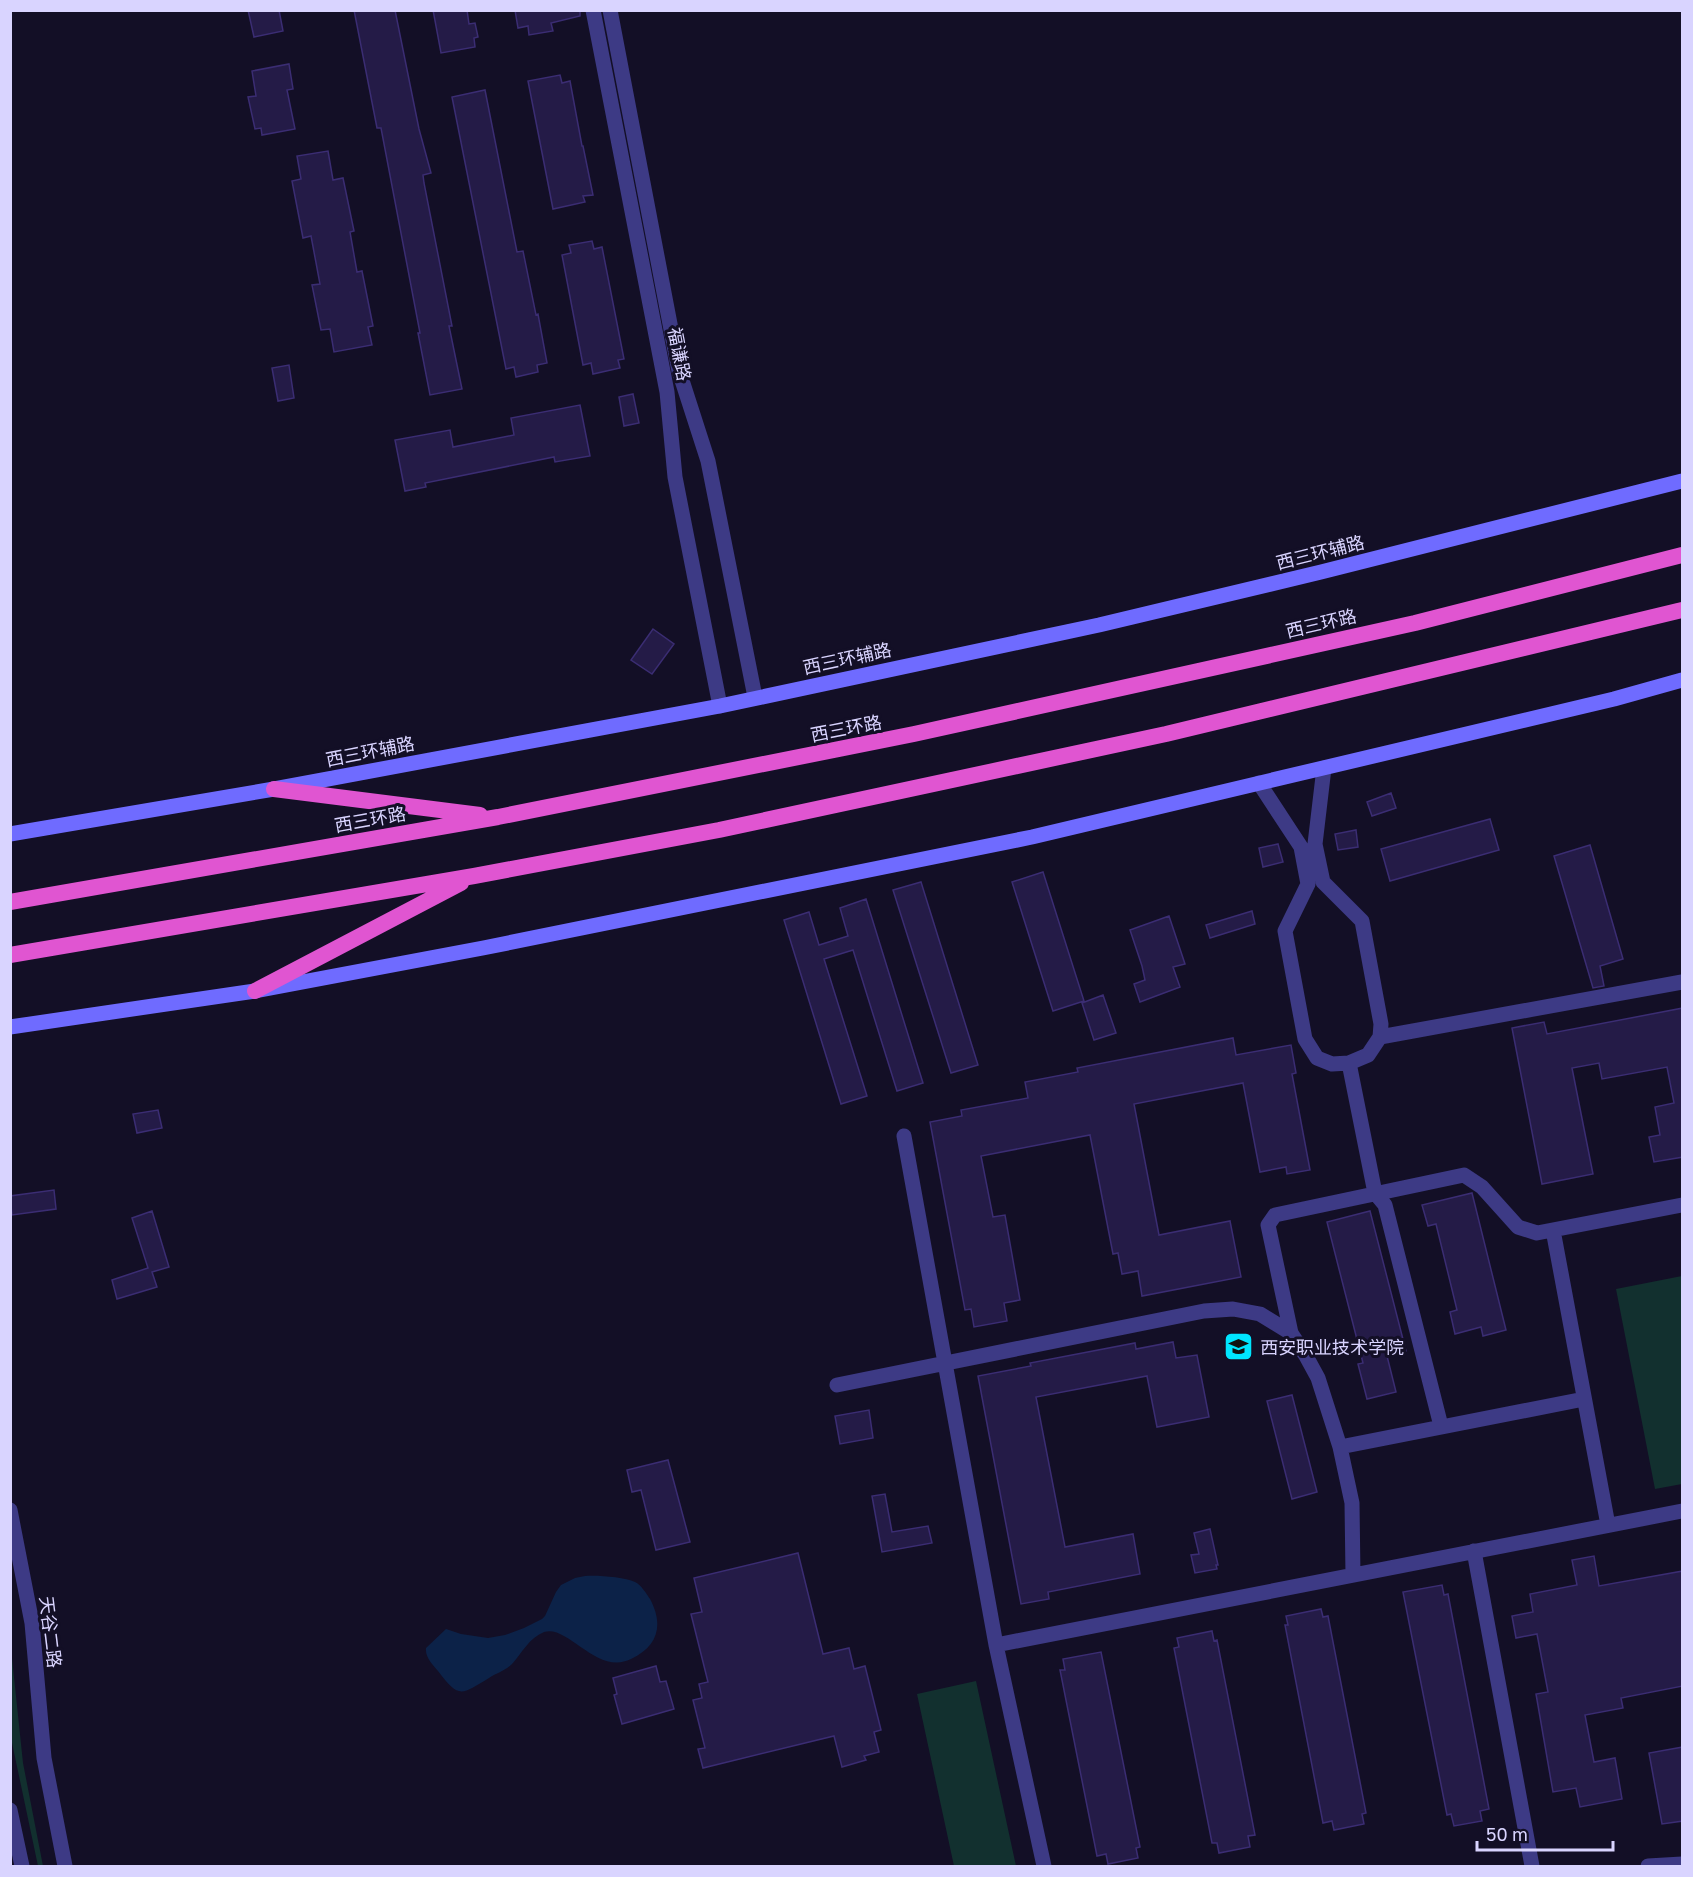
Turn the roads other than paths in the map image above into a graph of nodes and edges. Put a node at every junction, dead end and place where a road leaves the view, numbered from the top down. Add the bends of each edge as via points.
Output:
1 (593, 10) edge
2 (610, 10) edge
3 (1683, 481) edge
4 (1683, 555) edge
5 (1683, 610) edge
6 (1683, 680) edge
7 (755, 697) junction
8 (720, 706) junction
9 (1324, 768) junction
10 (1259, 783) junction
11 (274, 789) junction
12 (498, 817) junction
13 (10, 834) edge
14 (474, 876) junction
15 (10, 902) edge
16 (10, 955) edge
17 (1683, 982) edge
18 (255, 991) junction
19 (10, 1027) edge
20 (1380, 1037) junction
21 (1349, 1063) junction
22 (904, 1136) dead end
23 (1375, 1193) junction
24 (1683, 1205) edge
25 (1553, 1230) junction
26 (1291, 1333) junction
27 (945, 1363) junction
28 (837, 1385) dead end
29 (1584, 1399) junction
30 (1442, 1426) junction
31 (1340, 1447) junction
32 (10, 1510) edge
33 (1683, 1511) edge
34 (1608, 1525) junction
35 (1474, 1551) junction
36 (1353, 1575) junction
37 (996, 1645) junction
38 (10, 1810) edge
39 (1683, 1864) edge
40 (21, 1866) edge
41 (65, 1866) edge
42 (1044, 1866) edge
43 (1532, 1866) edge
44 (1648, 1866) edge

1 - 8 street, 福谦路 via 667,392 675,477
2 - 7 street, 福谦路 via 679,371 708,461
3 - 7 main road, 西三环辅路 via 1099,625
4 - 12 highway, 西三环路 via 1414,623 925,732
5 - 14 highway via 1166,734 719,830
6 - 9 main road
7 - 8 main road, 西三环辅路
8 - 11 main road, 西三环辅路
9 - 10 main road
9 - 20 street via 1315,844 1323,882 1362,921 1382,1024
10 - 18 main road via 1032,837
10 - 21 street via 1301,847 1308,884 1285,931 1305,1039 1317,1058 1332,1064
11 - 12 highway
11 - 13 main road, 西三环辅路
12 - 15 highway, 西三环路
14 - 16 highway
14 - 18 highway
17 - 20 street
18 - 19 main road
20 - 21 street via 1368,1055
21 - 23 street
22 - 27 street
23 - 25 street via 1464,1175 1482,1187 1518,1227 1537,1233
23 - 26 street via 1275,1215 1268,1225
23 - 30 street via 1385,1204
24 - 25 street
25 - 29 street
26 - 27 street via 1260,1314 1233,1309 1204,1311
26 - 31 street via 1318,1378
27 - 28 street
27 - 37 street
29 - 30 street
29 - 34 street
30 - 31 street
31 - 36 street via 1352,1503
32 - 41 street, 天谷二路 via 32,1623 44,1758
33 - 34 street
34 - 35 street
35 - 36 street
35 - 43 street
36 - 37 street
37 - 42 street
38 - 40 street
39 - 44 street

